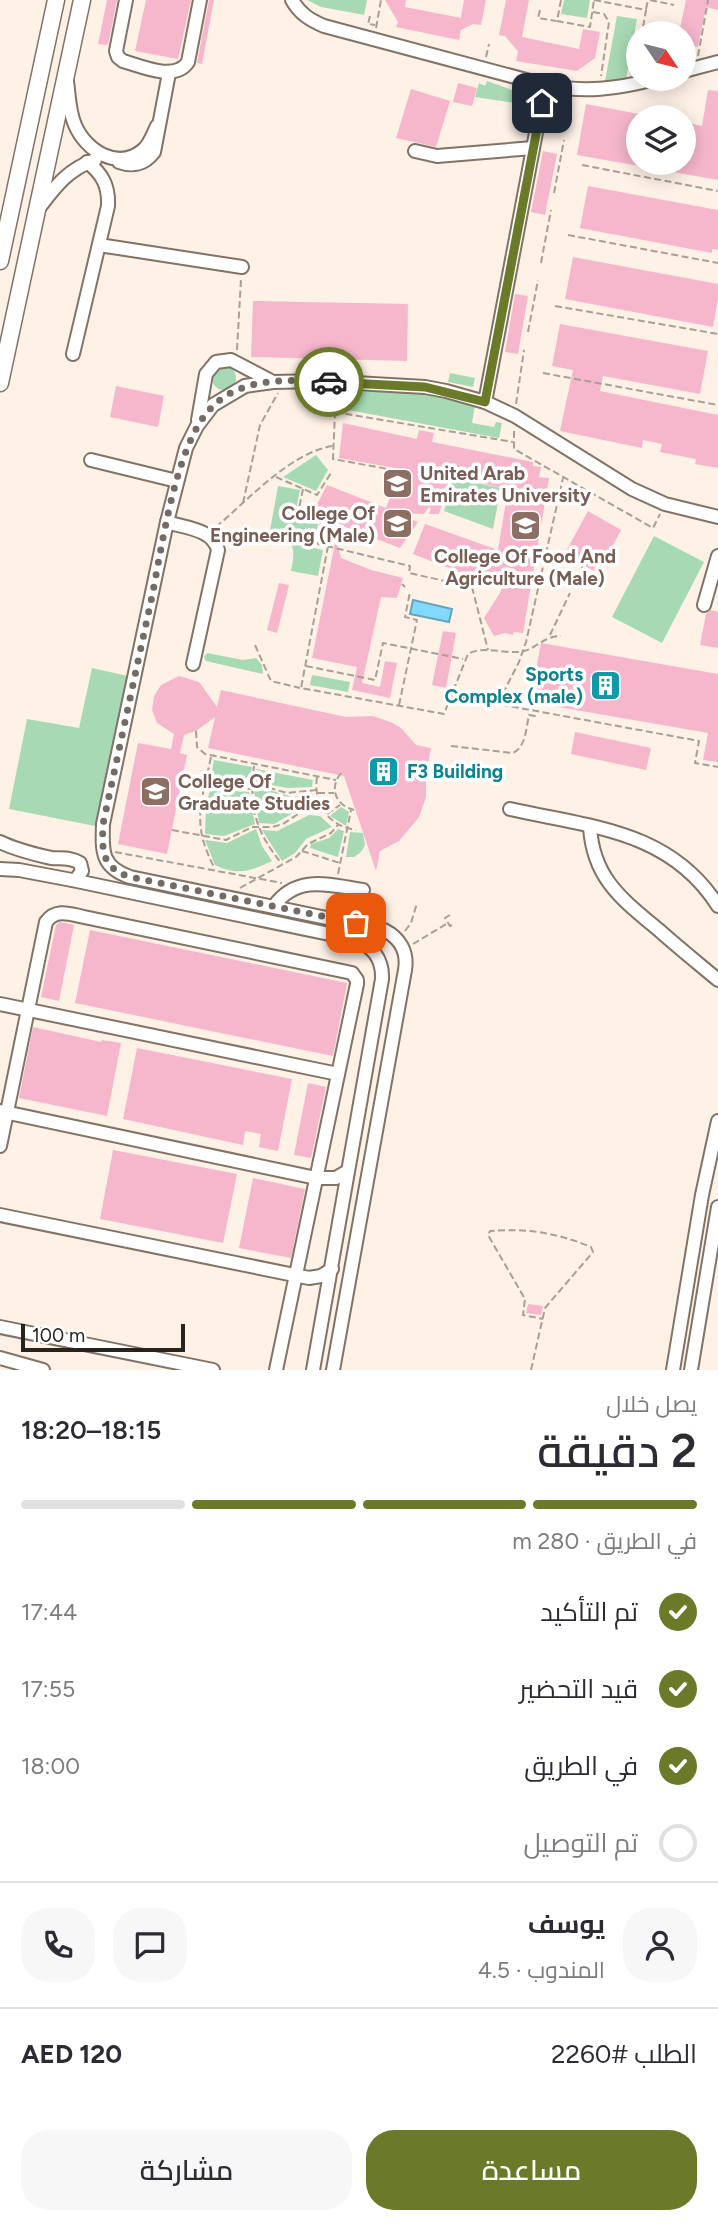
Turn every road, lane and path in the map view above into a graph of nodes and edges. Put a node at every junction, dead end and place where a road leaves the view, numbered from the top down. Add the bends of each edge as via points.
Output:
1 (56, 0) edge
2 (82, 0) edge
3 (127, 0) edge
4 (200, 0) edge
5 (292, 0) edge
6 (381, 0) edge
7 (561, 0) edge
8 (594, 0) edge
9 (649, 0) edge
10 (708, 0) edge
11 (553, 5) dead end
12 (674, 5) dead end
13 (560, 6) junction
14 (540, 10) dead end
15 (646, 10) junction
16 (593, 12) junction
17 (370, 16) dead end
18 (557, 21) junction
19 (644, 21) edge
20 (376, 25) junction
21 (374, 39) junction
22 (696, 46) edge
23 (718, 62) edge
24 (696, 68) edge
25 (66, 73) junction
26 (169, 73) junction
27 (545, 85) junction
28 (626, 86) edge
29 (598, 90) junction
30 (564, 140) dead end
31 (533, 148) junction
32 (415, 151) dead end
33 (108, 158) junction
34 (87, 162) junction
35 (582, 165) dead end
36 (718, 191) edge
37 (554, 193) dead end
38 (551, 210) dead end
39 (36, 212) junction
40 (547, 230) junction
41 (551, 231) dead end
42 (568, 234) dead end
43 (99, 245) junction
44 (0, 261) edge
45 (718, 263) edge
46 (541, 264) dead end
47 (242, 267) joint
48 (538, 280) dead end
49 (555, 306) dead end
50 (528, 332) dead end
51 (718, 334) edge
52 (73, 354) dead end
53 (236, 362) junction
54 (543, 373) dead end
55 (288, 381) junction
56 (320, 381) junction
57 (273, 382) junction
58 (0, 383) edge
59 (485, 402) junction
60 (718, 405) edge
61 (335, 412) junction
62 (197, 426) junction
63 (514, 442) dead end
64 (333, 446) junction
65 (92, 460) dead end
66 (388, 469) dead end
67 (331, 473) dead end
68 (275, 476) junction
69 (564, 477) dead end
70 (177, 481) junction
71 (303, 489) junction
72 (243, 504) junction
73 (718, 517) edge
74 (167, 522) junction
75 (208, 534) junction
76 (328, 546) junction
77 (718, 556) edge
78 (414, 574) junction
79 (429, 578) junction
80 (412, 580) dead end
81 (428, 584) dead end
82 (410, 592) dead end
83 (570, 593) dead end
84 (704, 605) dead end
85 (550, 636) junction
86 (561, 636) dead end
87 (255, 645) dead end
88 (411, 649) junction
89 (489, 651) junction
90 (522, 652) junction
91 (464, 659) junction
92 (193, 664) dead end
93 (305, 665) junction
94 (301, 688) junction
95 (460, 697) dead end
96 (497, 704) junction
97 (399, 706) junction
98 (537, 712) junction
99 (196, 731) dead end
100 (451, 746) dead end
101 (212, 756) junction
102 (254, 765) junction
103 (718, 767) edge
104 (341, 773) dead end
105 (317, 777) junction
106 (336, 780) junction
107 (205, 785) junction
108 (252, 789) junction
109 (316, 792) junction
110 (335, 793) junction
111 (341, 805) junction
112 (510, 809) dead end
113 (325, 813) junction
114 (338, 825) junction
115 (258, 826) junction
116 (590, 827) junction
117 (347, 828) junction
118 (172, 830) dead end
119 (356, 830) dead end
120 (201, 836) junction
121 (0, 842) edge
122 (102, 850) junction
123 (301, 851) junction
124 (340, 863) junction
125 (282, 865) junction
126 (0, 869) edge
127 (216, 871) junction
128 (254, 878) junction
129 (72, 880) junction
130 (296, 886) junction
131 (336, 886) junction
132 (363, 891) dead end
133 (230, 897) junction
134 (416, 903) dead end
135 (274, 906) junction
136 (718, 906) edge
137 (450, 915) dead end
138 (448, 923) junction
139 (454, 924) dead end
140 (401, 945) junction
141 (718, 980) edge
142 (0, 1004) edge
143 (29, 1010) junction
144 (338, 1074) junction
145 (4, 1112) edge
146 (718, 1121) edge
147 (0, 1146) edge
148 (348, 1171) junction
149 (316, 1178) junction
150 (718, 1207) edge
151 (0, 1215) edge
152 (332, 1269) junction
153 (295, 1275) junction
154 (542, 1319) junction
155 (0, 1327) edge
156 (0, 1358) edge
157 (0, 1364) edge
158 (25, 1366) junction
159 (43, 1370) edge
160 (213, 1370) edge
161 (276, 1370) edge
162 (313, 1370) edge
163 (333, 1370) edge
164 (531, 1370) edge
165 (673, 1370) edge
166 (691, 1370) edge

1 - 44 main road
2 - 25 main road
3 - 26 street via 118,57
4 - 26 street via 188,62 178,72
5 - 21 street via 312,21
6 - 20 path
7 - 13 path
8 - 15 path
8 - 16 path
9 - 12 path
9 - 15 path
10 - 22 path
11 - 13 path
13 - 18 path
14 - 18 path via 538,18
15 - 19 path
16 - 18 path via 590,27
16 - 29 path via 604,14 609,22
17 - 20 path via 368,24
20 - 21 path
21 - 27 street
23 - 24 street
25 - 33 street via 77,130
25 - 39 main road
26 - 33 street via 157,146 145,162 128,165
27 - 29 street
27 - 31 street
28 - 29 street
30 - 37 path
31 - 32 street via 431,156
31 - 59 street
33 - 34 street
34 - 39 street via 64,176
34 - 43 street via 102,176 108,196
35 - 36 path
38 - 40 path
39 - 58 main road
40 - 41 path
40 - 46 path
42 - 45 path
43 - 47 street
43 - 52 street
47 - 53 path
48 - 50 path
49 - 51 path
53 - 57 street
53 - 62 street via 221,360 208,369
54 - 60 path
55 - 56 street
55 - 57 street
55 - 72 path via 260,425
56 - 59 street via 425,387
56 - 61 path via 319,410
57 - 62 street via 244,386 229,394 213,405
59 - 73 street via 632,489
61 - 63 path
61 - 64 path
62 - 70 street
64 - 66 path via 333,459
64 - 68 path via 310,453
65 - 70 street
67 - 71 path via 317,495
68 - 71 path
68 - 72 path
69 - 90 path
70 - 74 street
71 - 76 path via 298,518 321,523 318,544
72 - 75 path
74 - 75 street
74 - 122 street via 103,824
75 - 92 street via 218,555
76 - 78 path via 410,566 409,573
76 - 93 path
77 - 84 street
78 - 79 path
78 - 80 path
79 - 81 path
79 - 89 path via 472,587
82 - 88 path via 405,617 416,620
83 - 85 path
85 - 86 path
85 - 90 path
87 - 94 path via 271,681
88 - 91 path
88 - 93 path via 383,643 375,680
88 - 97 path
89 - 90 path
89 - 91 path via 472,651
90 - 96 path
91 - 97 path via 444,715
93 - 94 path
94 - 97 path
95 - 96 path
96 - 98 path
98 - 100 path via 529,715 523,744 513,753
98 - 103 path via 699,741 695,763
99 - 101 path via 197,747
101 - 102 path
101 - 107 path
102 - 105 path
102 - 108 path
104 - 106 path
105 - 106 path
105 - 109 path
106 - 110 path
107 - 108 path
107 - 120 path via 199,814
108 - 109 path
108 - 115 path
109 - 110 path
109 - 113 path
110 - 111 path
111 - 113 path
111 - 117 path via 352,810
112 - 116 street
113 - 114 path
113 - 115 path via 301,812 278,826
114 - 117 path
114 - 123 path
115 - 120 path via 226,840
115 - 125 path
116 - 136 street via 640,840 667,853 696,876
116 - 141 street via 596,859 611,888
117 - 119 path
117 - 124 path
118 - 120 path
120 - 127 path
121 - 129 street via 52,858 76,860 82,872
122 - 127 path
122 - 133 street via 105,860 120,873
123 - 124 path
123 - 125 path
124 - 131 path
125 - 128 path
126 - 129 street
127 - 128 path
128 - 130 path
128 - 133 path
129 - 148 street via 357,940 375,953 382,979
130 - 131 street
130 - 135 street
131 - 132 street
133 - 135 street
134 - 140 path
135 - 140 street via 384,930
137 - 138 path via 445,918
138 - 139 path
138 - 140 path
140 - 163 street via 405,970
142 - 143 street
143 - 144 street
143 - 144 street via 46,922 58,912 326,966 348,971 357,979
143 - 145 street
144 - 149 street
145 - 147 street
145 - 149 street
146 - 165 street
148 - 149 street via 336,1178
148 - 152 street
149 - 153 street
150 - 166 street
151 - 153 street
152 - 153 street via 315,1278
152 - 162 street
153 - 161 street
154 - 154 path via 545,1308 593,1252 591,1247 535,1231 490,1231 488,1235 525,1299 523,1315
154 - 164 path
155 - 160 street
156 - 158 street
157 - 158 street
158 - 159 street

